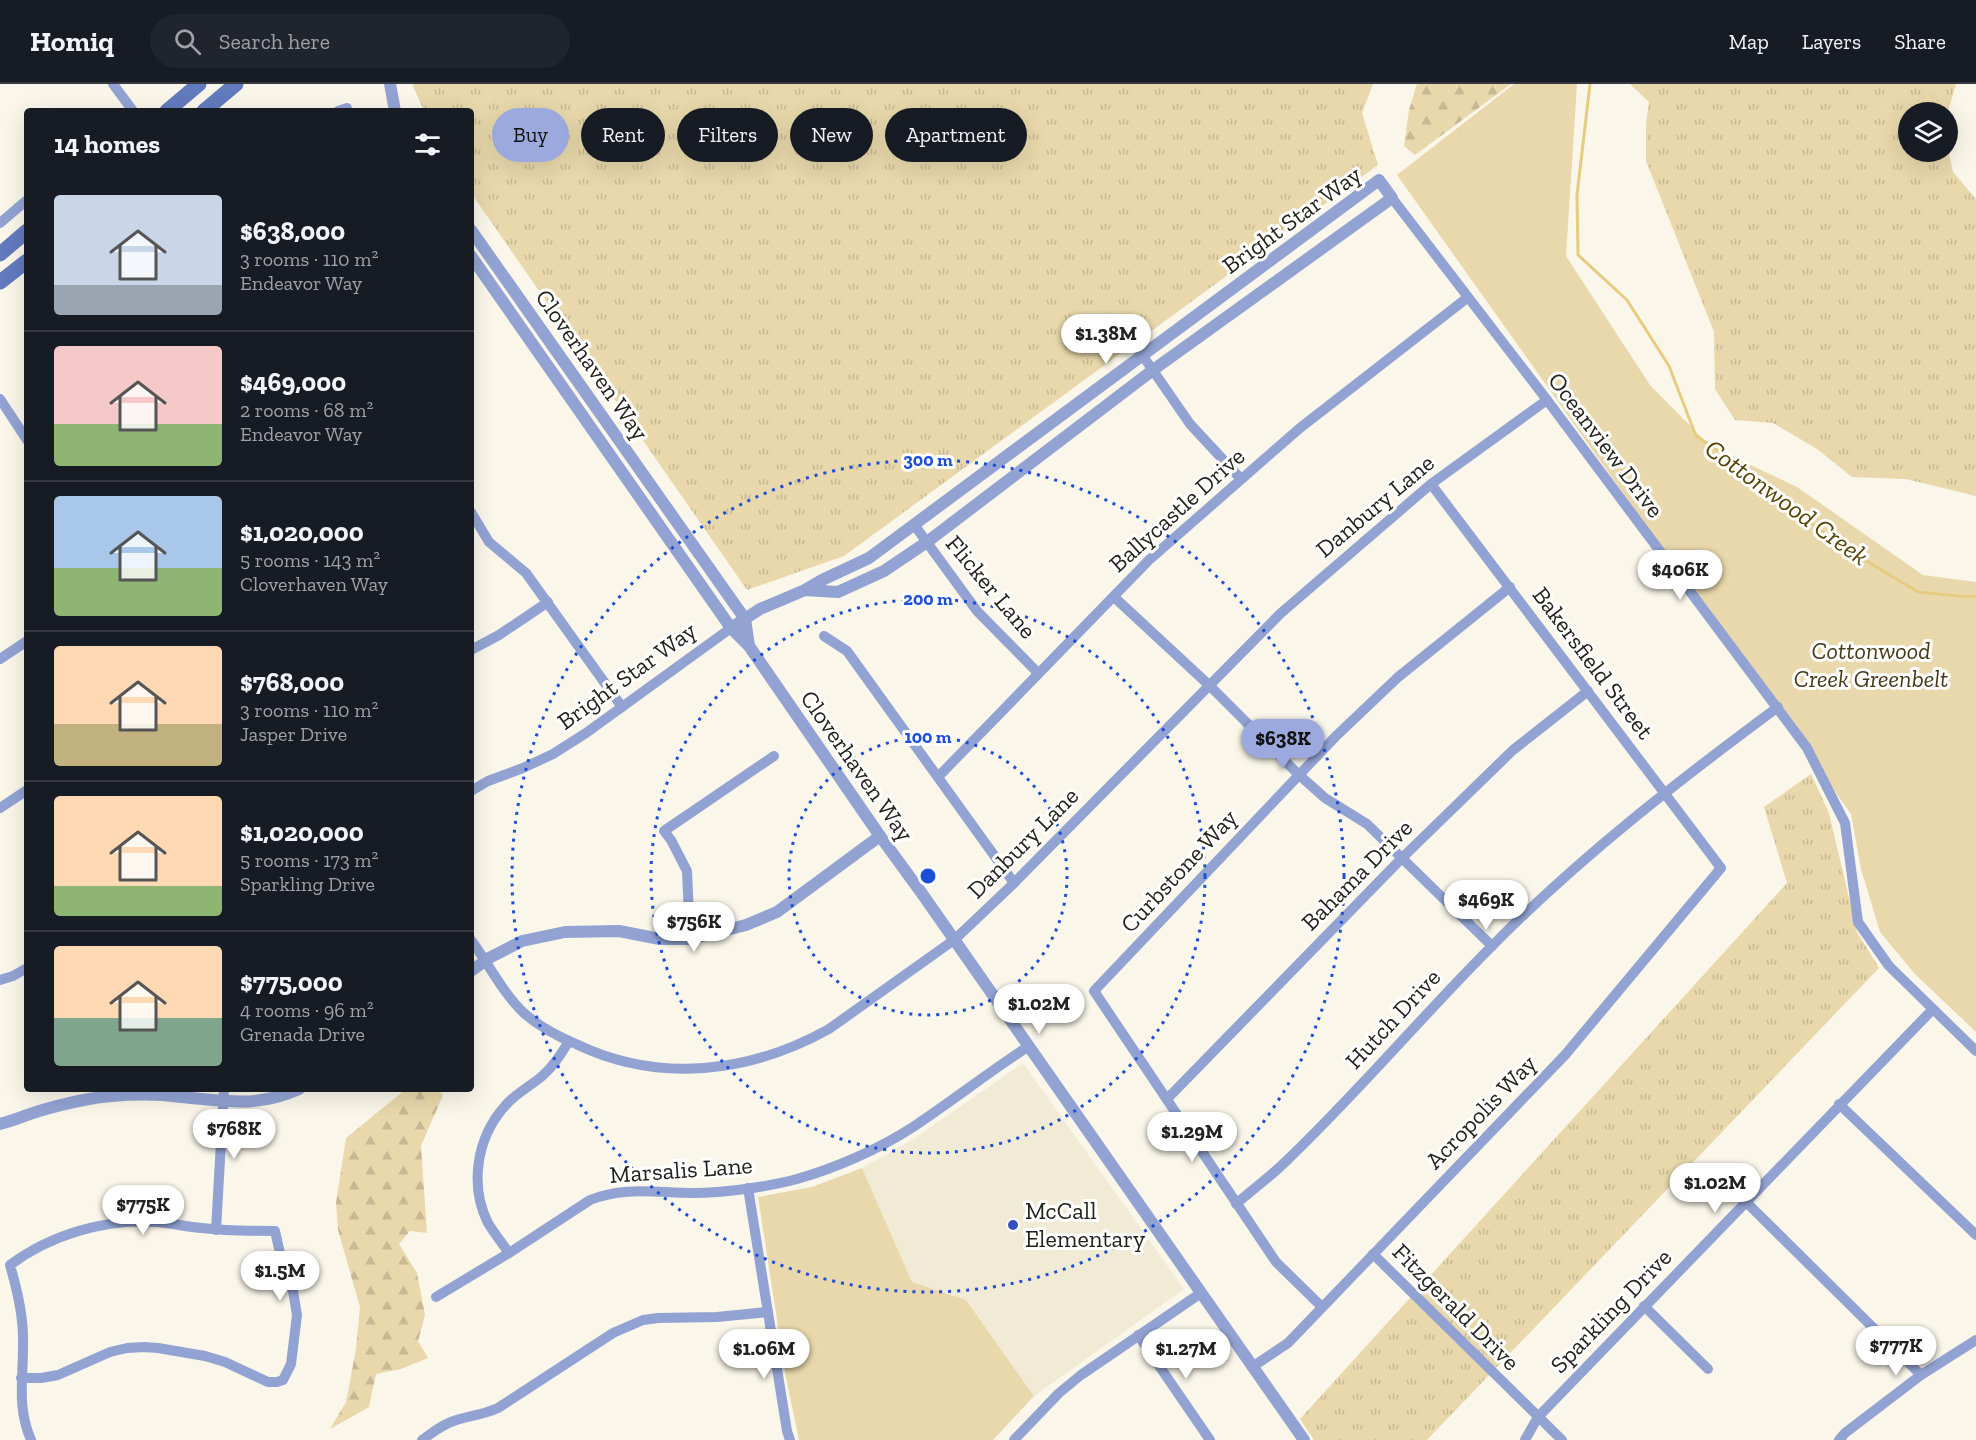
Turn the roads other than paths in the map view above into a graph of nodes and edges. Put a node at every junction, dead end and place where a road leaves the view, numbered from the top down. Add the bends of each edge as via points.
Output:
1 (114, 84) edge
2 (199, 84) edge
3 (236, 84) edge
4 (390, 84) edge
5 (130, 108) edge
6 (171, 108) edge
7 (208, 108) edge
8 (394, 108) edge
9 (1392, 198) junction
10 (24, 203) edge
11 (0, 223) edge
12 (24, 234) edge
13 (474, 234) edge
14 (0, 254) edge
15 (474, 260) edge
16 (24, 263) edge
17 (0, 282) edge
18 (1467, 298) junction
19 (1143, 356) junction
20 (1153, 370) junction
21 (0, 399) edge
22 (1547, 400) junction
23 (24, 435) edge
24 (1241, 479) junction
25 (1431, 484) junction
26 (474, 517) edge
27 (915, 526) junction
28 (927, 542) junction
29 (1510, 588) junction
30 (805, 590) junction
31 (1114, 597) junction
32 (548, 602) junction
33 (745, 619) junction
34 (731, 628) junction
35 (824, 636) dead end
36 (24, 643) edge
37 (749, 646) junction
38 (474, 648) edge
39 (0, 659) edge
40 (1038, 673) junction
41 (1210, 686) junction
42 (1588, 692) junction
43 (622, 707) junction
44 (1778, 707) junction
45 (774, 756) dead end
46 (1298, 774) junction
47 (938, 777) junction
48 (474, 789) edge
49 (24, 792) edge
50 (1665, 792) junction
51 (0, 808) edge
52 (880, 837) junction
53 (1402, 858) junction
54 (1721, 867) joint
55 (1014, 883) junction
56 (690, 939) junction
57 (954, 940) junction
58 (474, 944) edge
59 (1492, 946) junction
60 (486, 961) junction
61 (474, 969) edge
62 (24, 970) edge
63 (0, 980) edge
64 (1933, 1009) junction
65 (569, 1041) junction
66 (1029, 1046) junction
67 (1976, 1051) edge
68 (224, 1092) edge
69 (291, 1092) edge
70 (1167, 1099) junction
71 (223, 1102) junction
72 (1839, 1104) junction
73 (1, 1123) edge
74 (748, 1188) junction
75 (1746, 1202) junction
76 (1236, 1204) junction
77 (216, 1230) junction
78 (1976, 1235) edge
79 (508, 1253) junction
80 (1373, 1254) junction
81 (1201, 1293) junction
82 (436, 1297) dead end
83 (1644, 1306) junction
84 (1322, 1307) junction
85 (768, 1312) junction
86 (1138, 1335) junction
87 (1976, 1340) edge
88 (1252, 1367) junction
89 (1708, 1369) dead end
90 (1921, 1375) junction
91 (21, 1378) junction
92 (1538, 1418) junction
93 (1208, 1437) edge
94 (31, 1440) edge
95 (422, 1440) edge
96 (790, 1440) edge
97 (1014, 1440) edge
98 (1196, 1440) edge
99 (1304, 1440) edge
100 (1525, 1440) edge
101 (1562, 1440) edge
102 (1839, 1440) edge

1 - 5 street
2 - 6 main road
3 - 7 main road
4 - 8 street
9 - 18 street, Oceanview Drive
9 - 19 street, Bright Star Way via 1379,180
9 - 20 street, Bright Star Way
10 - 11 street
12 - 14 main road
13 - 33 street, Cloverhaven Way
15 - 34 street, Cloverhaven Way
16 - 17 main road
18 - 22 street, Oceanview Drive
18 - 24 street, Ballycastle Drive via 1299,428
19 - 20 street
19 - 27 street, Bright Star Way
20 - 24 street via 1190,424
20 - 28 street, Bright Star Way
21 - 23 street
22 - 25 street, Danbury Lane
22 - 44 street, Oceanview Drive
24 - 31 street, Ballycastle Drive via 1149,560
25 - 29 street, Bakersfield Street
25 - 41 street, Danbury Lane via 1281,613
26 - 32 street via 489,542 526,573
27 - 28 street, Flicker Lane
27 - 30 street, Bright Star Way via 869,558
28 - 30 street, Bright Star Way via 884,571 837,591
28 - 40 street, Flicker Lane via 977,611
29 - 42 street, Bakersfield Street
29 - 46 street, Curbstone Way via 1397,678
30 - 33 street, Bright Star Way
31 - 40 street, Ballycastle Drive
31 - 41 street
32 - 38 street
32 - 43 street
33 - 34 street, Bright Star Way
33 - 37 street, Cloverhaven Way
34 - 37 street, Cloverhaven Way
34 - 43 street, Bright Star Way
35 - 47 street via 847,651
36 - 39 street
37 - 52 street, Cloverhaven Way
40 - 47 street, Ballycastle Drive
41 - 46 street
41 - 55 street, Danbury Lane
42 - 50 street, Bakersfield Street
42 - 53 street, Bahama Drive via 1513,750
43 - 48 street, Bright Star Way via 553,754
44 - 50 street, Hutch Drive
44 - 64 street, Oceanview Drive via 1807,747 1845,823 1858,922 1889,966
45 - 56 street via 664,831 687,871
46 - 53 street via 1325,798 1367,824
46 - 70 street, Curbstone Way via 1094,992
47 - 55 street
49 - 51 street
50 - 54 street, Bakersfield Street
50 - 59 street, Hutch Drive via 1602,843
52 - 56 street via 777,912 746,925
52 - 57 street, Cloverhaven Way
53 - 59 street
53 - 70 street, Bahama Drive
54 - 80 street, Acropolis Way via 1565,1054
55 - 57 street, Danbury Lane
56 - 60 street via 660,939 618,931 565,932 522,941
57 - 65 street, Danbury Lane via 830,1029 761,1059 675,1069 635,1065
57 - 66 street, Cloverhaven Way
58 - 60 street, Danbury Lane
59 - 76 street, Hutch Drive via 1303,1144
60 - 61 street
60 - 65 street, Danbury Lane via 524,1012
62 - 63 street
64 - 67 street, Oceanview Drive
64 - 72 street, Sparkling Drive
65 - 79 street via 548,1071 504,1107 484,1138 478,1167 479,1196 488,1223
66 - 74 street, Marsalis Lane via 882,1145 796,1179
66 - 81 street, Cloverhaven Way
68 - 71 street
69 - 71 street via 247,1103
70 - 76 street
71 - 73 street via 156,1095 112,1096 66,1104
71 - 77 street
72 - 75 street, Sparkling Drive
72 - 78 street
74 - 79 street, Marsalis Lane via 695,1193 637,1190 602,1195
74 - 85 street
75 - 83 street, Sparkling Drive
75 - 90 street
76 - 84 street via 1276,1262
77 - 91 street via 156,1222 98,1227 50,1242 10,1265 22,1321
77 - 91 street via 275,1231 297,1315 291,1364 283,1380 268,1382 205,1356 151,1347 110,1352 58,1375
79 - 82 street, Marsalis Lane
80 - 84 street, Acropolis Way
80 - 92 street, Fitzgerald Drive
81 - 86 street
81 - 88 street, Cloverhaven Way
83 - 89 street
83 - 92 street, Sparkling Drive
84 - 88 street, Acropolis Way via 1288,1343
85 - 95 street via 658,1318 636,1323 613,1333 498,1408 452,1422
85 - 96 street
86 - 93 street
86 - 97 street via 1081,1374
87 - 90 street
88 - 99 street, Cloverhaven Way
90 - 102 street
91 - 94 street via 21,1404
92 - 100 street, Sparkling Drive
92 - 101 street, Fitzgerald Drive
93 - 98 street

